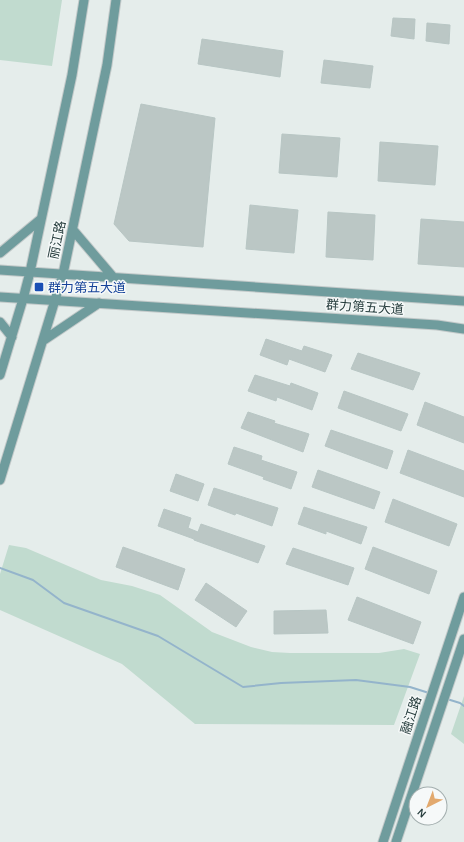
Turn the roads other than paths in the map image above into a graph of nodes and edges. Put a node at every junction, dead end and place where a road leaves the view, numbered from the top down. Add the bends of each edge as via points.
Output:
1 (84, 0) edge
2 (116, 0) edge
3 (41, 219) junction
4 (73, 230) junction
5 (0, 253) edge
6 (0, 270) edge
7 (30, 272) junction
8 (64, 274) junction
9 (113, 277) junction
10 (0, 297) edge
11 (23, 299) junction
12 (56, 300) junction
13 (464, 301) edge
14 (99, 303) junction
15 (0, 322) edge
16 (464, 329) edge
17 (12, 337) junction
18 (44, 340) junction
19 (0, 375) edge
20 (0, 480) edge
21 (464, 597) edge
22 (464, 639) edge
23 (383, 842) edge
24 (396, 842) edge

1 - 3 main road, 丽江路 via 72,75
2 - 4 main road, 丽江路 via 107,65
3 - 5 main road
3 - 7 main road, 丽江路
4 - 8 main road, 丽江路
4 - 9 main road
6 - 7 main road, 群力第五大道
7 - 8 main road, 群力第五大道
7 - 11 main road, 丽江路
8 - 9 main road, 群力第五大道
8 - 12 main road, 丽江路
9 - 13 main road, 群力第五大道
10 - 11 main road, 群力第五大道
11 - 12 main road, 群力第五大道
11 - 17 main road, 丽江路
12 - 14 main road, 群力第五大道
12 - 18 main road, 丽江路
14 - 16 main road, 群力第五大道
14 - 18 main road
15 - 17 main road
17 - 19 main road, 丽江路
18 - 20 main road, 丽江路
21 - 23 main road, 融江路
22 - 24 main road, 融江路

